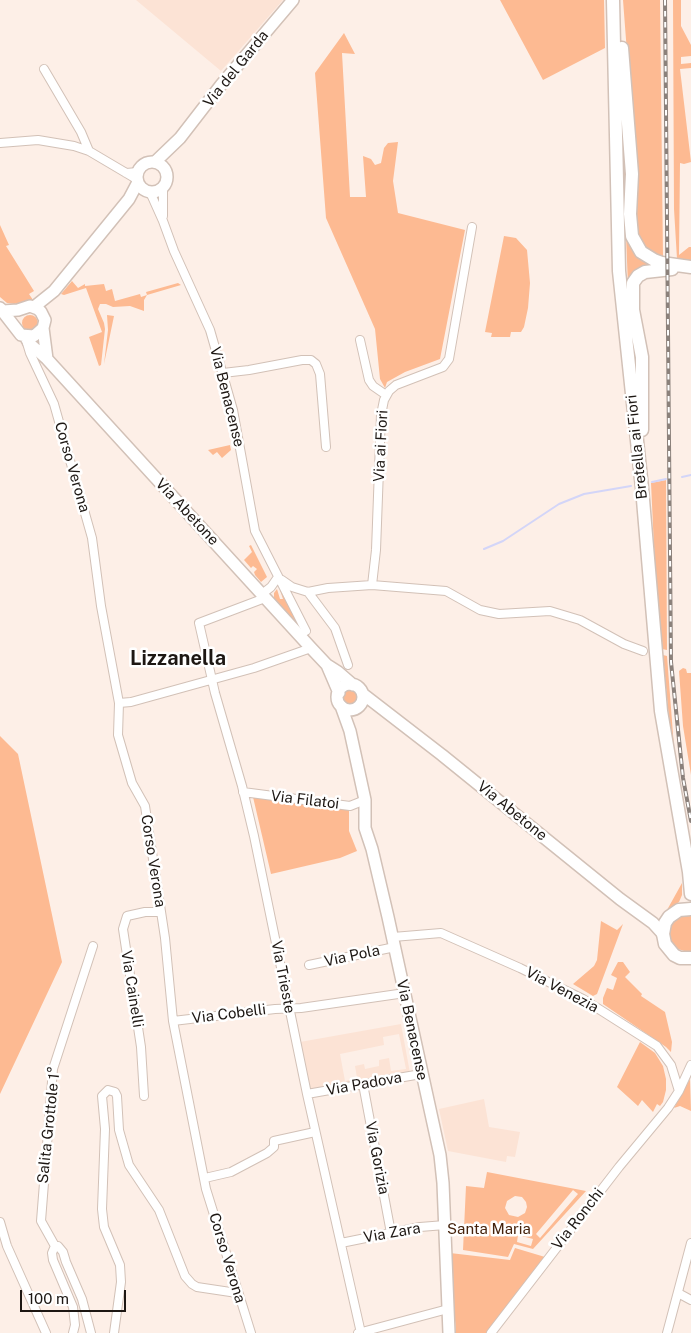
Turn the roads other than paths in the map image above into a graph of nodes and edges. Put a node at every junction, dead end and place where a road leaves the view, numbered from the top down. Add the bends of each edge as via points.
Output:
1 (293, 0) edge
2 (613, 0) edge
3 (618, 0) edge
4 (44, 69) dead end
5 (180, 138) junction
6 (0, 143) edge
7 (89, 151) junction
8 (155, 162) junction
9 (166, 171) junction
10 (139, 182) junction
11 (163, 187) junction
12 (163, 221) junction
13 (472, 227) dead end
14 (691, 268) edge
15 (54, 290) junction
16 (34, 306) junction
17 (2, 310) edge
18 (18, 310) junction
19 (44, 322) junction
20 (14, 324) junction
21 (25, 336) junction
22 (360, 340) dead end
23 (48, 359) junction
24 (223, 373) junction
25 (386, 395) junction
26 (326, 447) dead end
27 (642, 488) junction
28 (278, 577) junction
29 (372, 585) junction
30 (308, 592) junction
31 (264, 596) junction
32 (306, 631) dead end
33 (311, 648) junction
34 (643, 651) dead end
35 (327, 665) junction
36 (348, 665) dead end
37 (213, 679) junction
38 (353, 685) junction
39 (339, 693) junction
40 (362, 694) junction
41 (119, 703) junction
42 (342, 706) junction
43 (356, 708) junction
44 (385, 711) junction
45 (350, 731) junction
46 (243, 792) junction
47 (365, 800) junction
48 (690, 893) edge
49 (683, 910) edge
50 (161, 912) junction
51 (639, 912) junction
52 (663, 934) junction
53 (394, 942) junction
54 (93, 946) dead end
55 (691, 958) edge
56 (309, 965) dead end
57 (404, 993) junction
58 (289, 1008) junction
59 (174, 1021) junction
60 (691, 1066) edge
61 (421, 1074) junction
62 (363, 1084) junction
63 (679, 1091) junction
64 (307, 1094) junction
65 (144, 1096) dead end
66 (315, 1132) junction
67 (205, 1178) junction
68 (0, 1222) edge
69 (444, 1226) junction
70 (391, 1233) junction
71 (691, 1242) edge
72 (341, 1243) junction
73 (54, 1246) junction
74 (237, 1293) junction
75 (678, 1294) junction
76 (691, 1300) edge
77 (448, 1309) junction
78 (46, 1333) edge
79 (73, 1333) edge
80 (92, 1333) edge
81 (114, 1333) edge
82 (251, 1333) edge
83 (360, 1333) edge
84 (449, 1333) edge
85 (491, 1333) edge
86 (667, 1333) edge

1 - 5 main road, Via del Garda
2 - 27 main road, Bretella ai Fiori via 619,271
3 - 14 main road via 632,174 632,236 641,252 654,260
4 - 7 street
5 - 8 main road, Via del Garda
5 - 9 main road, Via del Garda
6 - 7 street via 38,140
7 - 10 street
8 - 9 main road
8 - 10 main road via 144,164
9 - 11 main road
10 - 11 main road via 157,191
10 - 12 street
10 - 15 main road via 130,199
11 - 12 street
12 - 24 street, Via Benacense via 210,330
13 - 25 street, Via ai Fiori via 449,359 443,367 396,385
14 - 27 main road via 645,272 633,283 633,310 642,357
15 - 16 main road
15 - 19 main road
16 - 18 main road
16 - 19 main road via 41,312
17 - 18 main road
17 - 20 main road
18 - 20 main road
19 - 21 main road via 34,336
19 - 23 main road
20 - 21 main road
21 - 23 main road, Via Abetone
21 - 41 street, Corso Verona via 54,404 92,538
22 - 25 street via 369,380
23 - 31 main road, Via Abetone
24 - 26 street via 311,360 320,374
24 - 28 street, Via Benacense via 255,531
25 - 29 street, Via ai Fiori via 381,415
27 - 48 main road, Bretella ai Fiori via 661,711
28 - 30 street via 292,587
28 - 31 street
28 - 32 street, Via Benacense
29 - 30 street
29 - 34 street via 446,591 489,613 550,610 580,620
30 - 36 street via 330,618
31 - 33 main road, Via Abetone
31 - 37 street, Via Trieste via 199,623
33 - 35 main road, Via Abetone
33 - 37 street
35 - 38 main road
35 - 39 main road
37 - 41 street
37 - 46 street, Via Trieste
38 - 39 main road via 343,687
38 - 40 main road
39 - 42 main road via 338,700
40 - 43 main road via 362,702
40 - 44 main road, Via Abetone
41 - 50 street, Corso Verona via 118,735 132,783 145,806
42 - 43 main road via 348,710
42 - 45 main road, Via Benacense
43 - 44 main road
43 - 45 main road, Via Benacense
44 - 51 main road, Via Abetone
45 - 47 main road, Via Benacense
46 - 47 street, Via Filatoi via 350,806
46 - 58 street, Via Trieste
47 - 53 main road, Via Benacense via 365,828
48 - 49 main road, Bretella ai Fiori
49 - 51 main road via 659,917
49 - 52 main road, Bretella ai Fiori via 665,923
50 - 59 street, Corso Verona
50 - 65 street, Via Cainelli via 127,916 124,929 141,1047
51 - 52 main road, Via Abetone
52 - 55 main road via 665,944 674,955
53 - 56 street, Via Pola
53 - 57 main road, Via Benacense
53 - 63 street, Via Venezia via 441,933 583,999 657,1046 671,1065
54 - 73 street, Salita Grottole 1° via 53,1068 41,1221
57 - 58 street, Via Cobelli
57 - 61 main road, Via Benacense
58 - 59 street, Via Cobelli
58 - 64 street, Via Trieste
59 - 67 street, Corso Verona
60 - 63 street
61 - 62 street, Via Padova
61 - 69 main road, Via Benacense via 440,1155
62 - 64 street, Via Padova
62 - 70 street, Via Gorizia
63 - 85 street, Via Ronchi
64 - 66 street, Via Trieste
66 - 67 street via 274,1141 274,1148 267,1153 231,1172
66 - 72 street, Via Trieste
67 - 74 street, Corso Verona
68 - 78 street via 7,1246
69 - 70 street, Via Zara
69 - 77 main road, Via Benacense
70 - 72 street, Via Zara
71 - 75 street
72 - 83 street, Via Trieste
73 - 79 street via 53,1260 73,1306 76,1325
73 - 80 street via 63,1252
74 - 81 street via 197,1287 185,1276 159,1210 129,1165 119,1130 117,1096 108,1090 102,1096 105,1130 102,1209 104,1227 120,1265
74 - 82 street, Corso Verona
75 - 76 street
75 - 86 street
77 - 83 street
77 - 84 main road, Via Benacense

